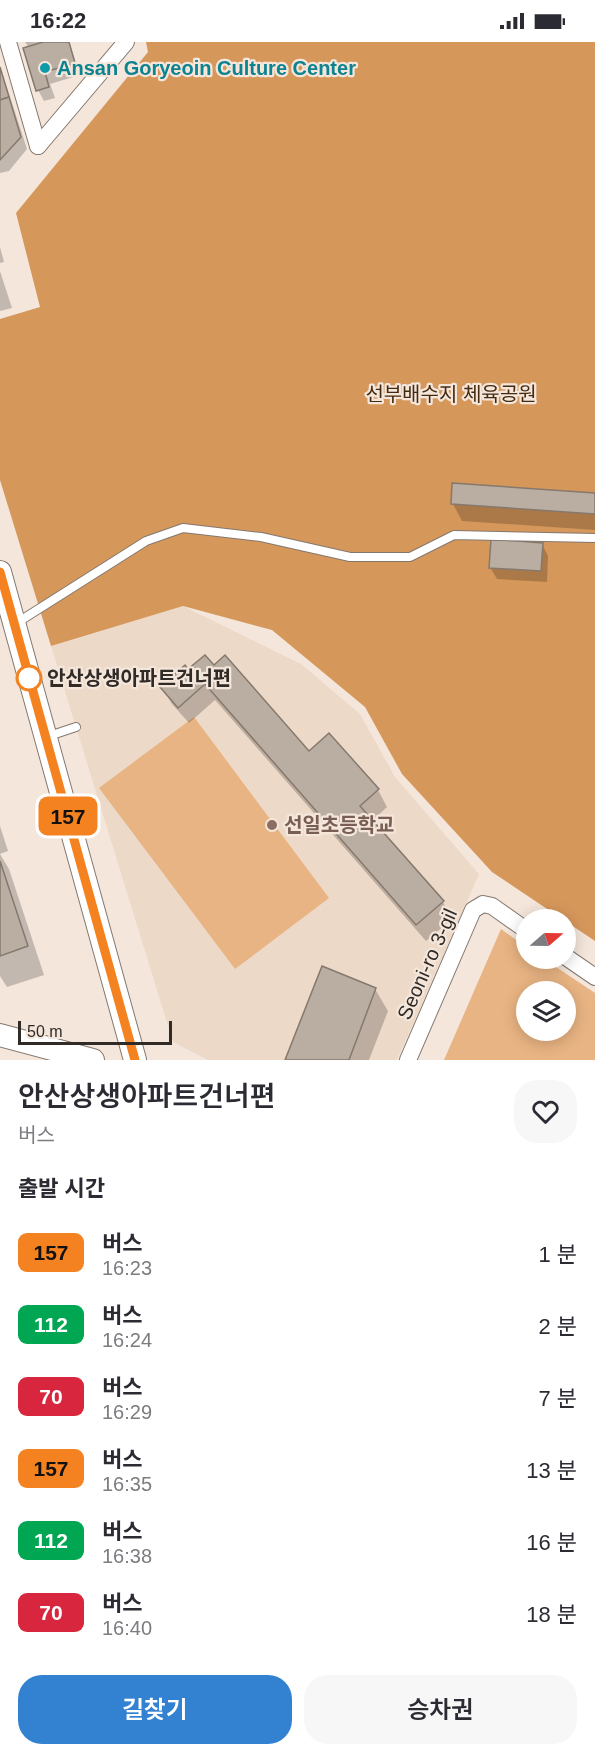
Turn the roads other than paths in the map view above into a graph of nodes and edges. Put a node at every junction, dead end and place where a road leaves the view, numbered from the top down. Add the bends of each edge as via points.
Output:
1 (8, 42) edge
2 (126, 42) edge
3 (595, 538) edge
4 (0, 572) edge
5 (15, 625) junction
6 (76, 727) dead end
7 (46, 737) junction
8 (516, 923) edge
9 (576, 964) edge
10 (595, 977) edge
11 (0, 1035) edge
12 (93, 1060) edge
13 (135, 1060) edge
14 (408, 1060) edge

1 - 2 street via 38,146
3 - 5 lane via 454,535 410,557 350,557 261,537 183,528 146,541
4 - 5 main road
5 - 7 main road
6 - 7 lane
7 - 13 main road
8 - 14 street, Seoni-ro 3-gil via 492,906 483,904 473,910 447,957
9 - 10 street
11 - 12 main road

